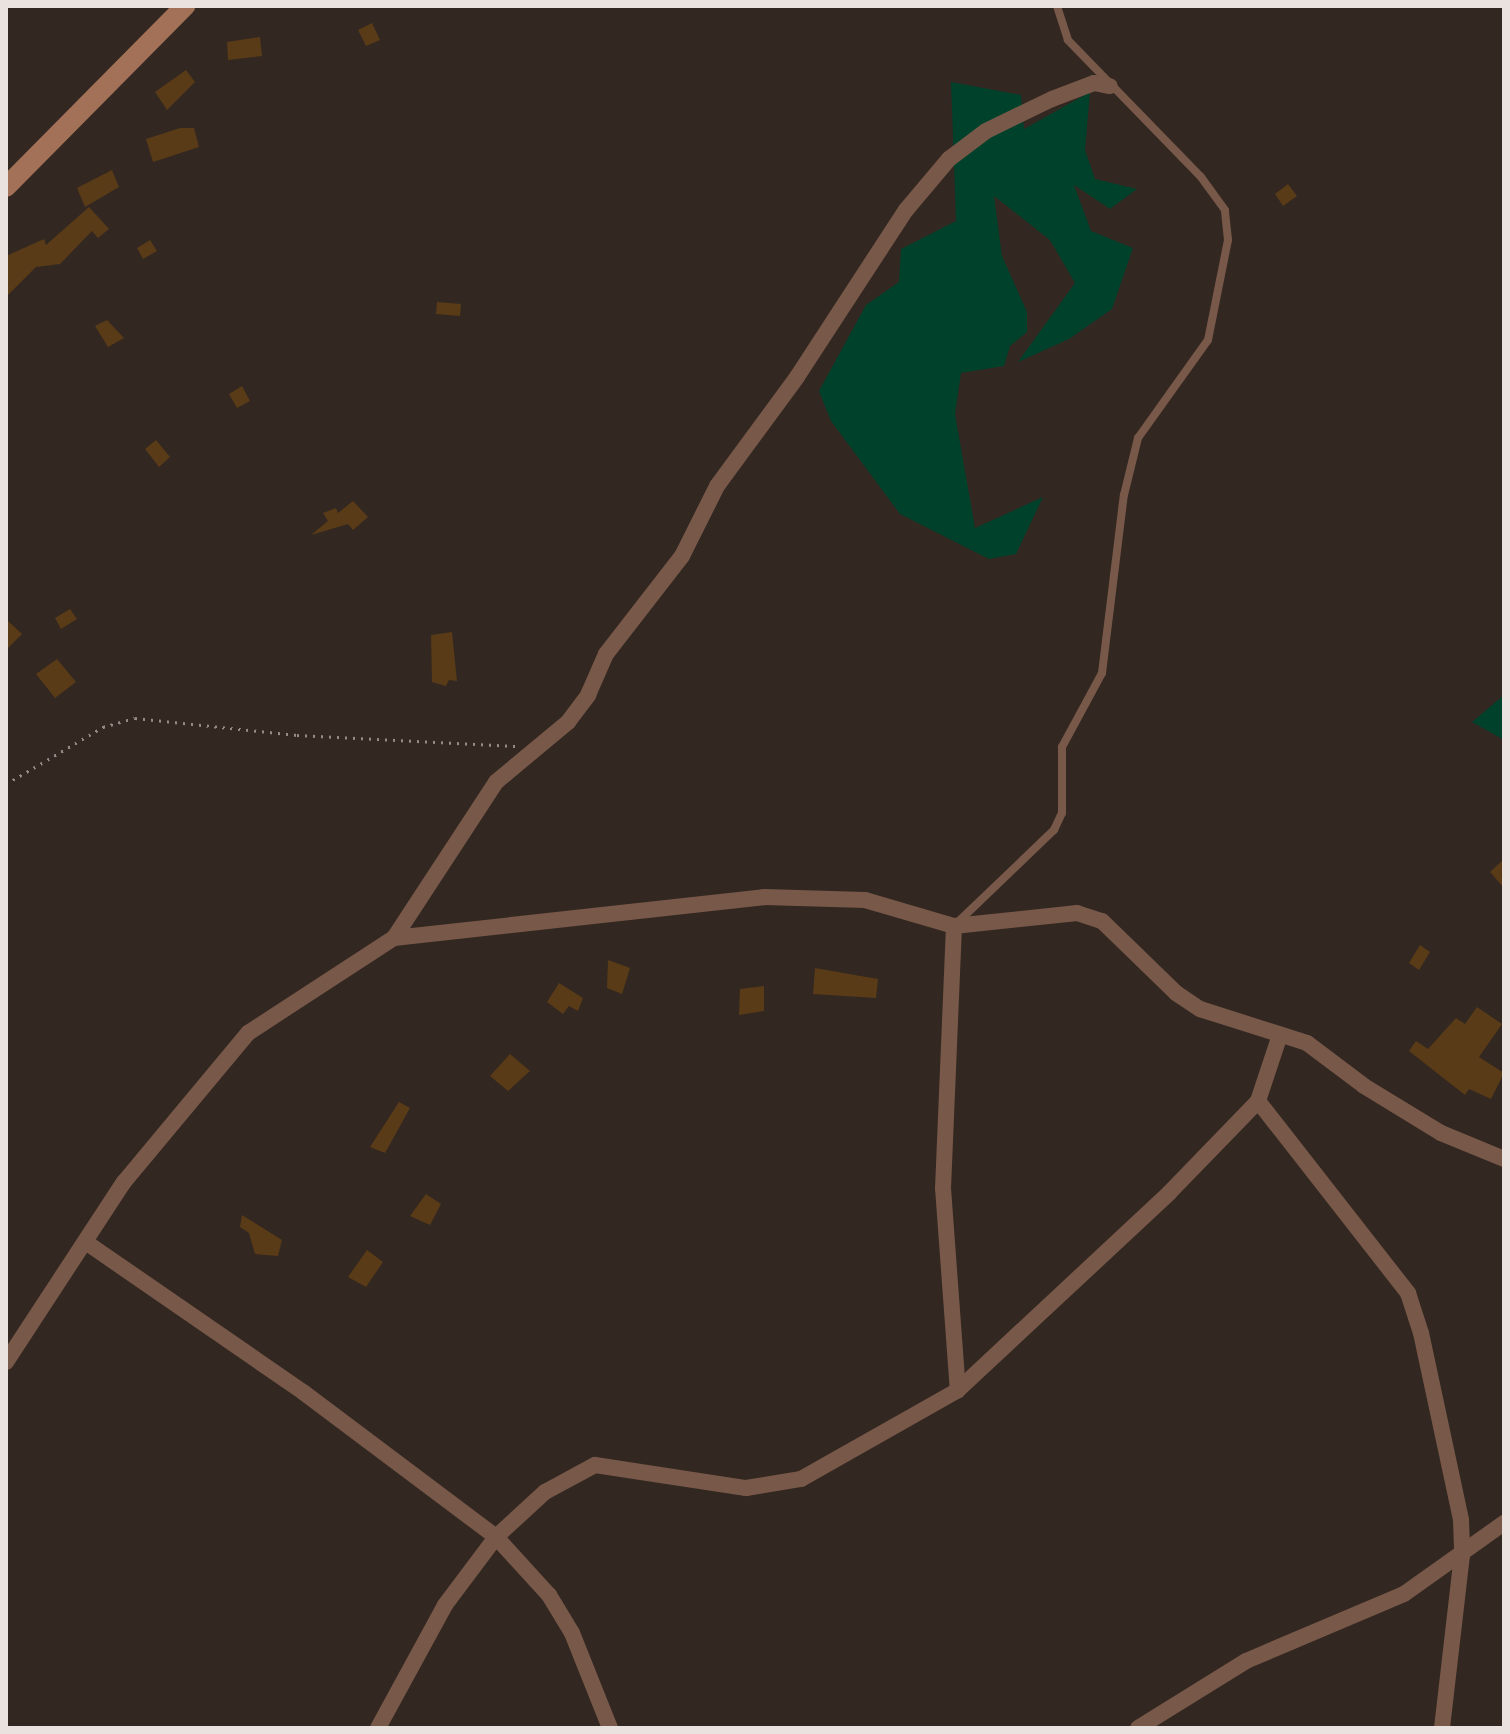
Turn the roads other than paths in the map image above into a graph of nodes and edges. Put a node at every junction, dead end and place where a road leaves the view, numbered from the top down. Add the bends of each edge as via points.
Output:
1 (185, 6) edge
2 (1057, 6) edge
3 (1110, 86) junction
4 (6, 187) edge
5 (954, 926) junction
6 (394, 938) junction
7 (1280, 1035) junction
8 (1258, 1101) junction
9 (1504, 1159) edge
10 (87, 1243) junction
11 (6, 1362) edge
12 (958, 1390) junction
13 (1504, 1523) edge
14 (496, 1537) junction
15 (1462, 1555) junction
16 (378, 1728) edge
17 (610, 1728) edge
18 (1138, 1728) edge
19 (1442, 1728) edge

1 - 4 main road
2 - 3 lane via 1068,40
3 - 5 lane via 1201,177 1225,210 1228,240 1221,286 1199,358 1138,438 1124,495 1102,673 1062,747 1062,813 1054,830
3 - 6 street via 1094,83 986,131 949,159 906,210 797,377 717,486 682,556 606,654 588,695 568,722 496,782
5 - 6 street via 865,900 764,897
5 - 7 street via 1077,913 1102,921 1176,993 1200,1009
5 - 12 street via 943,1188
6 - 10 street via 248,1033 134,1170
7 - 8 street
7 - 9 street via 1307,1043 1441,1133
8 - 12 street via 1169,1193
8 - 15 street via 1408,1293 1461,1520
10 - 11 street
10 - 14 street via 303,1392
12 - 14 street via 801,1479 746,1488 595,1465 545,1492
13 - 15 street
14 - 16 street via 445,1605
14 - 17 street via 549,1595 572,1633
15 - 18 street via 1404,1594 1246,1661
15 - 19 street

